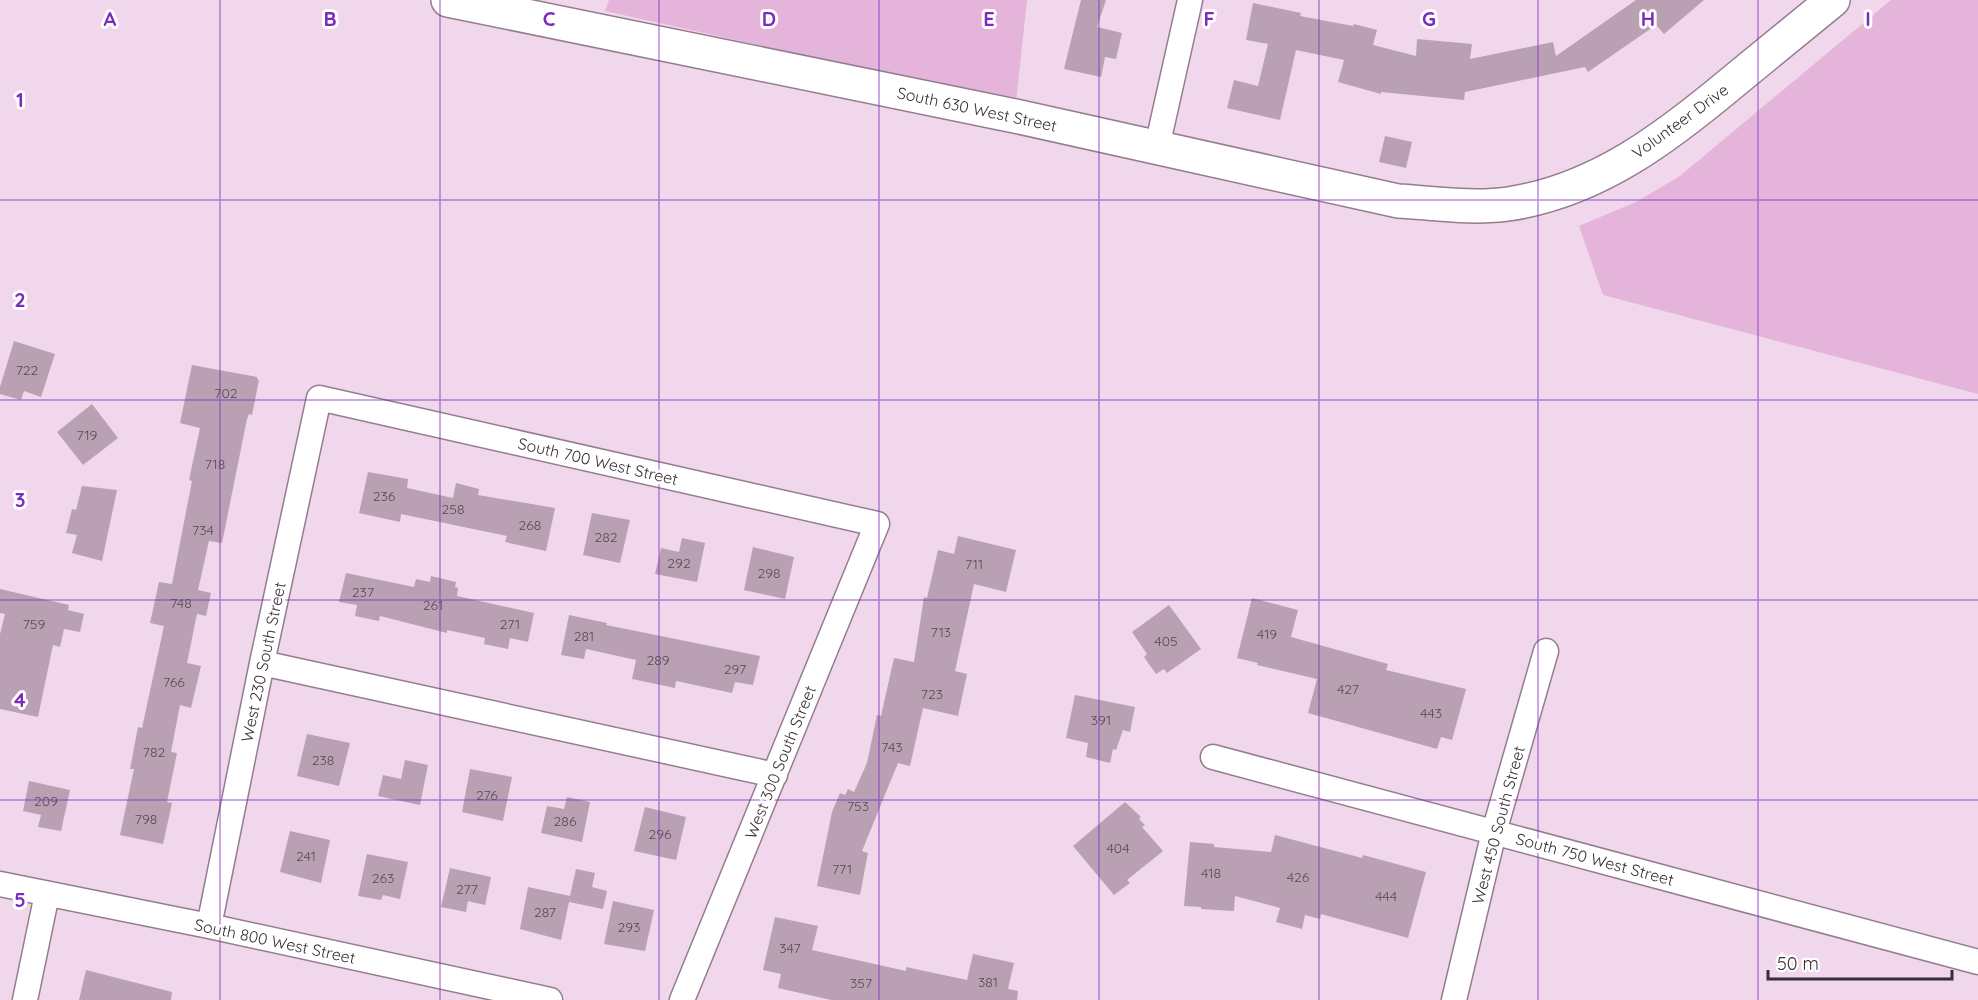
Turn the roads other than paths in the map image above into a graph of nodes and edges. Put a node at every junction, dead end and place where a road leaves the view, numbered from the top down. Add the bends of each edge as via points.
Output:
1 (448, 0) edge
2 (1190, 0) edge
3 (1833, 0) edge
4 (489, 4) edge
5 (1157, 147) junction
6 (1507, 204) joint
7 (319, 398) joint
8 (877, 524) joint
9 (1546, 651) dead end
10 (262, 663) junction
11 (1213, 757) dead end
12 (775, 775) junction
13 (1494, 832) junction
14 (0, 884) edge
15 (47, 894) junction
16 (209, 926) junction
17 (1978, 962) edge
18 (25, 1000) edge
19 (550, 1000) edge
20 (682, 1000) edge
21 (1454, 1000) edge

1 - 4 street, South 630 West Street
2 - 5 street
3 - 6 street, Volunteer Drive via 1652,146 1592,179 1551,195
4 - 5 street, South 630 West Street
5 - 6 street, South 630 West Street via 1398,201
7 - 8 street, South 700 West Street
7 - 10 street, West 230 South Street
8 - 12 street, West 300 South Street
9 - 13 street, West 450 South Street
10 - 12 street
10 - 16 street, West 230 South Street
11 - 13 street, South 750 West Street
12 - 20 street, West 300 South Street
13 - 17 street, South 750 West Street
13 - 21 street, West 450 South Street
14 - 15 street, South 800 West Street
15 - 16 street, South 800 West Street
15 - 18 street
16 - 19 street, South 800 West Street

